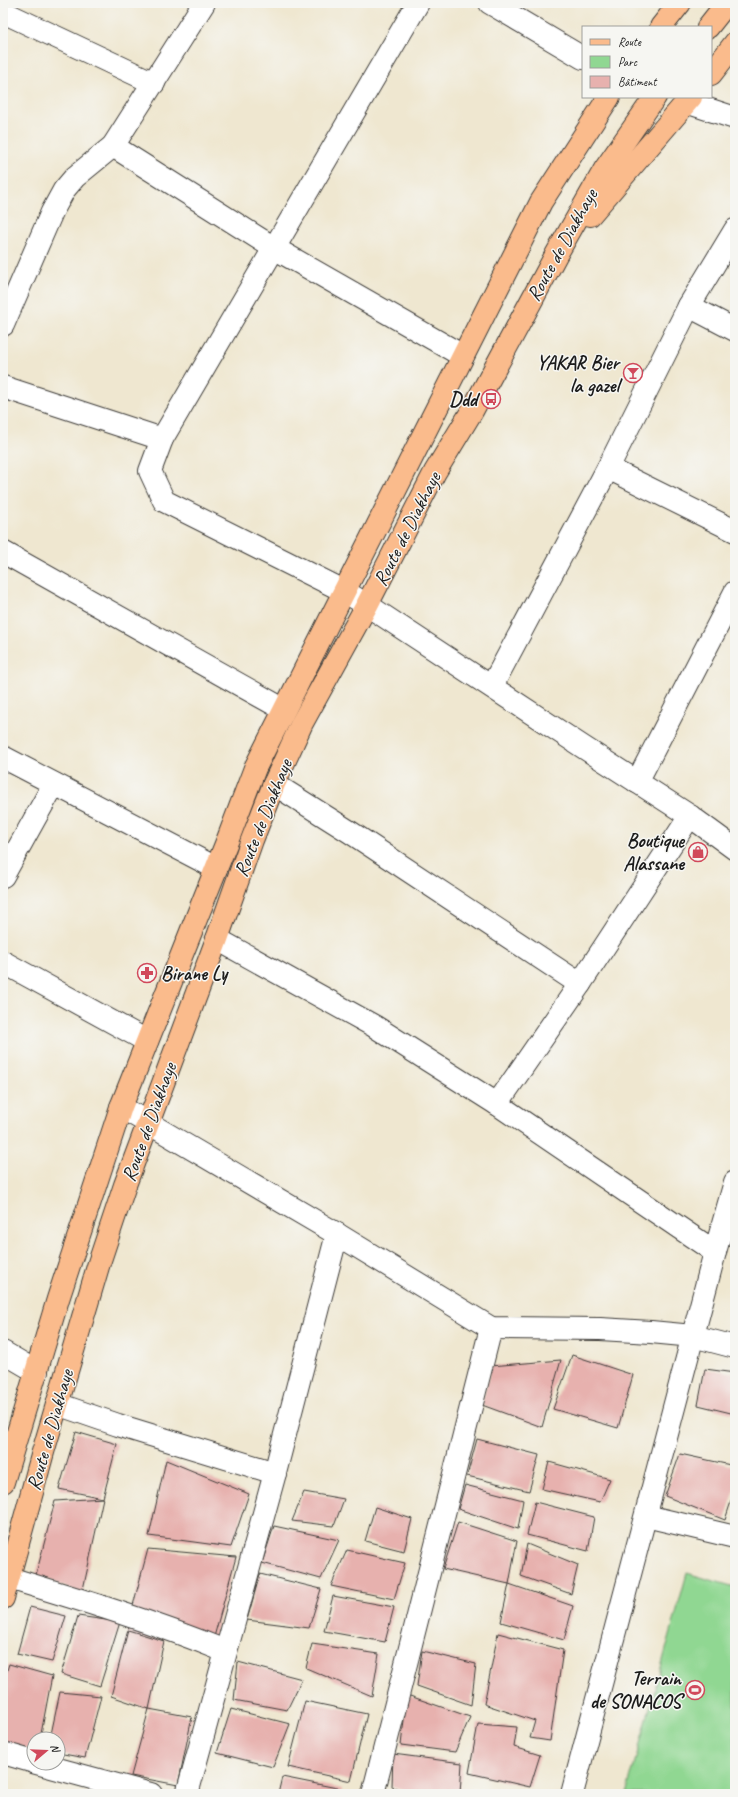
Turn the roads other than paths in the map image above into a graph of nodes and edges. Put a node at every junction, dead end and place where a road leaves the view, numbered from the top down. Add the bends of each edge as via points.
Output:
1 (204, 3) edge
2 (418, 3) edge
3 (490, 3) edge
4 (680, 3) edge
5 (728, 3) edge
6 (3, 12) edge
7 (663, 26) edge
8 (709, 26) edge
9 (735, 43) edge
10 (582, 57) edge
11 (712, 73) edge
12 (154, 83) junction
13 (608, 98) edge
14 (653, 98) edge
15 (689, 100) edge
16 (733, 117) edge
17 (113, 146) junction
18 (735, 230) edge
19 (274, 248) junction
20 (556, 255) junction
21 (689, 306) junction
22 (3, 325) edge
23 (735, 330) edge
24 (463, 356) junction
25 (3, 387) edge
26 (162, 439) junction
27 (608, 468) junction
28 (735, 531) edge
29 (3, 552) edge
30 (344, 590) junction
31 (735, 592) edge
32 (367, 604) junction
33 (492, 686) junction
34 (283, 709) junction
35 (3, 757) edge
36 (637, 782) junction
37 (54, 784) junction
38 (274, 784) junction
39 (690, 816) junction
40 (735, 849) edge
41 (216, 868) junction
42 (3, 876) edge
43 (217, 939) junction
44 (3, 962) edge
45 (580, 984) junction
46 (147, 1041) junction
47 (497, 1104) junction
48 (121, 1107) junction
49 (148, 1124) junction
50 (735, 1182) edge
51 (337, 1234) junction
52 (715, 1252) junction
53 (491, 1328) junction
54 (693, 1336) junction
55 (735, 1347) edge
56 (3, 1352) edge
57 (37, 1372) junction
58 (58, 1404) junction
59 (275, 1473) junction
60 (3, 1482) edge
61 (646, 1516) junction
62 (735, 1536) edge
63 (6, 1588) edge
64 (225, 1651) junction
65 (3, 1753) edge
66 (26, 1760) edge
67 (65, 1771) edge
68 (151, 1794) edge
69 (186, 1794) edge
70 (373, 1794) edge
71 (572, 1794) edge

1 - 12 street
2 - 19 street
3 - 10 street
4 - 7 main road
5 - 8 main road
6 - 12 street
9 - 11 main road
12 - 17 street
13 - 24 main road, Route de Diakhaye via 541,202
14 - 20 main road, Route de Diakhaye via 605,169
15 - 16 street
15 - 20 main road
17 - 19 street
17 - 22 street via 75,177 64,190
18 - 21 street
19 - 24 street
19 - 26 street
20 - 32 main road, Route de Diakhaye via 472,411 435,472
21 - 23 street
21 - 27 street
24 - 30 main road, Route de Diakhaye
25 - 26 street
26 - 30 street via 150,472 164,501
27 - 28 street
27 - 33 street
29 - 34 street
30 - 32 street
30 - 34 main road, Route de Diakhaye
31 - 36 street
32 - 33 street
32 - 38 main road, Route de Diakhaye via 302,723
33 - 36 street
34 - 41 main road, Route de Diakhaye via 255,768
35 - 37 street
36 - 39 street
37 - 41 street
37 - 42 street
38 - 43 main road, Route de Diakhaye
38 - 45 street
39 - 40 street
39 - 45 street
41 - 46 main road, Route de Diakhaye
43 - 47 street via 374,1026
43 - 49 main road, Route de Diakhaye
44 - 46 street
45 - 47 street
46 - 48 main road, Route de Diakhaye
47 - 52 street
48 - 49 street
48 - 57 main road, Route de Diakhaye via 58,1299
49 - 51 street
49 - 58 main road, Route de Diakhaye via 99,1263
50 - 52 street
51 - 53 street
51 - 59 street
52 - 54 street
53 - 54 street via 600,1329
53 - 70 street
54 - 55 street
54 - 61 street
56 - 57 street
57 - 60 main road, Route de Diakhaye
58 - 59 street
58 - 63 main road, Route de Diakhaye
59 - 64 street
61 - 62 street
61 - 71 street
63 - 64 street via 109,1608
64 - 69 street
65 - 66 street
67 - 68 street

